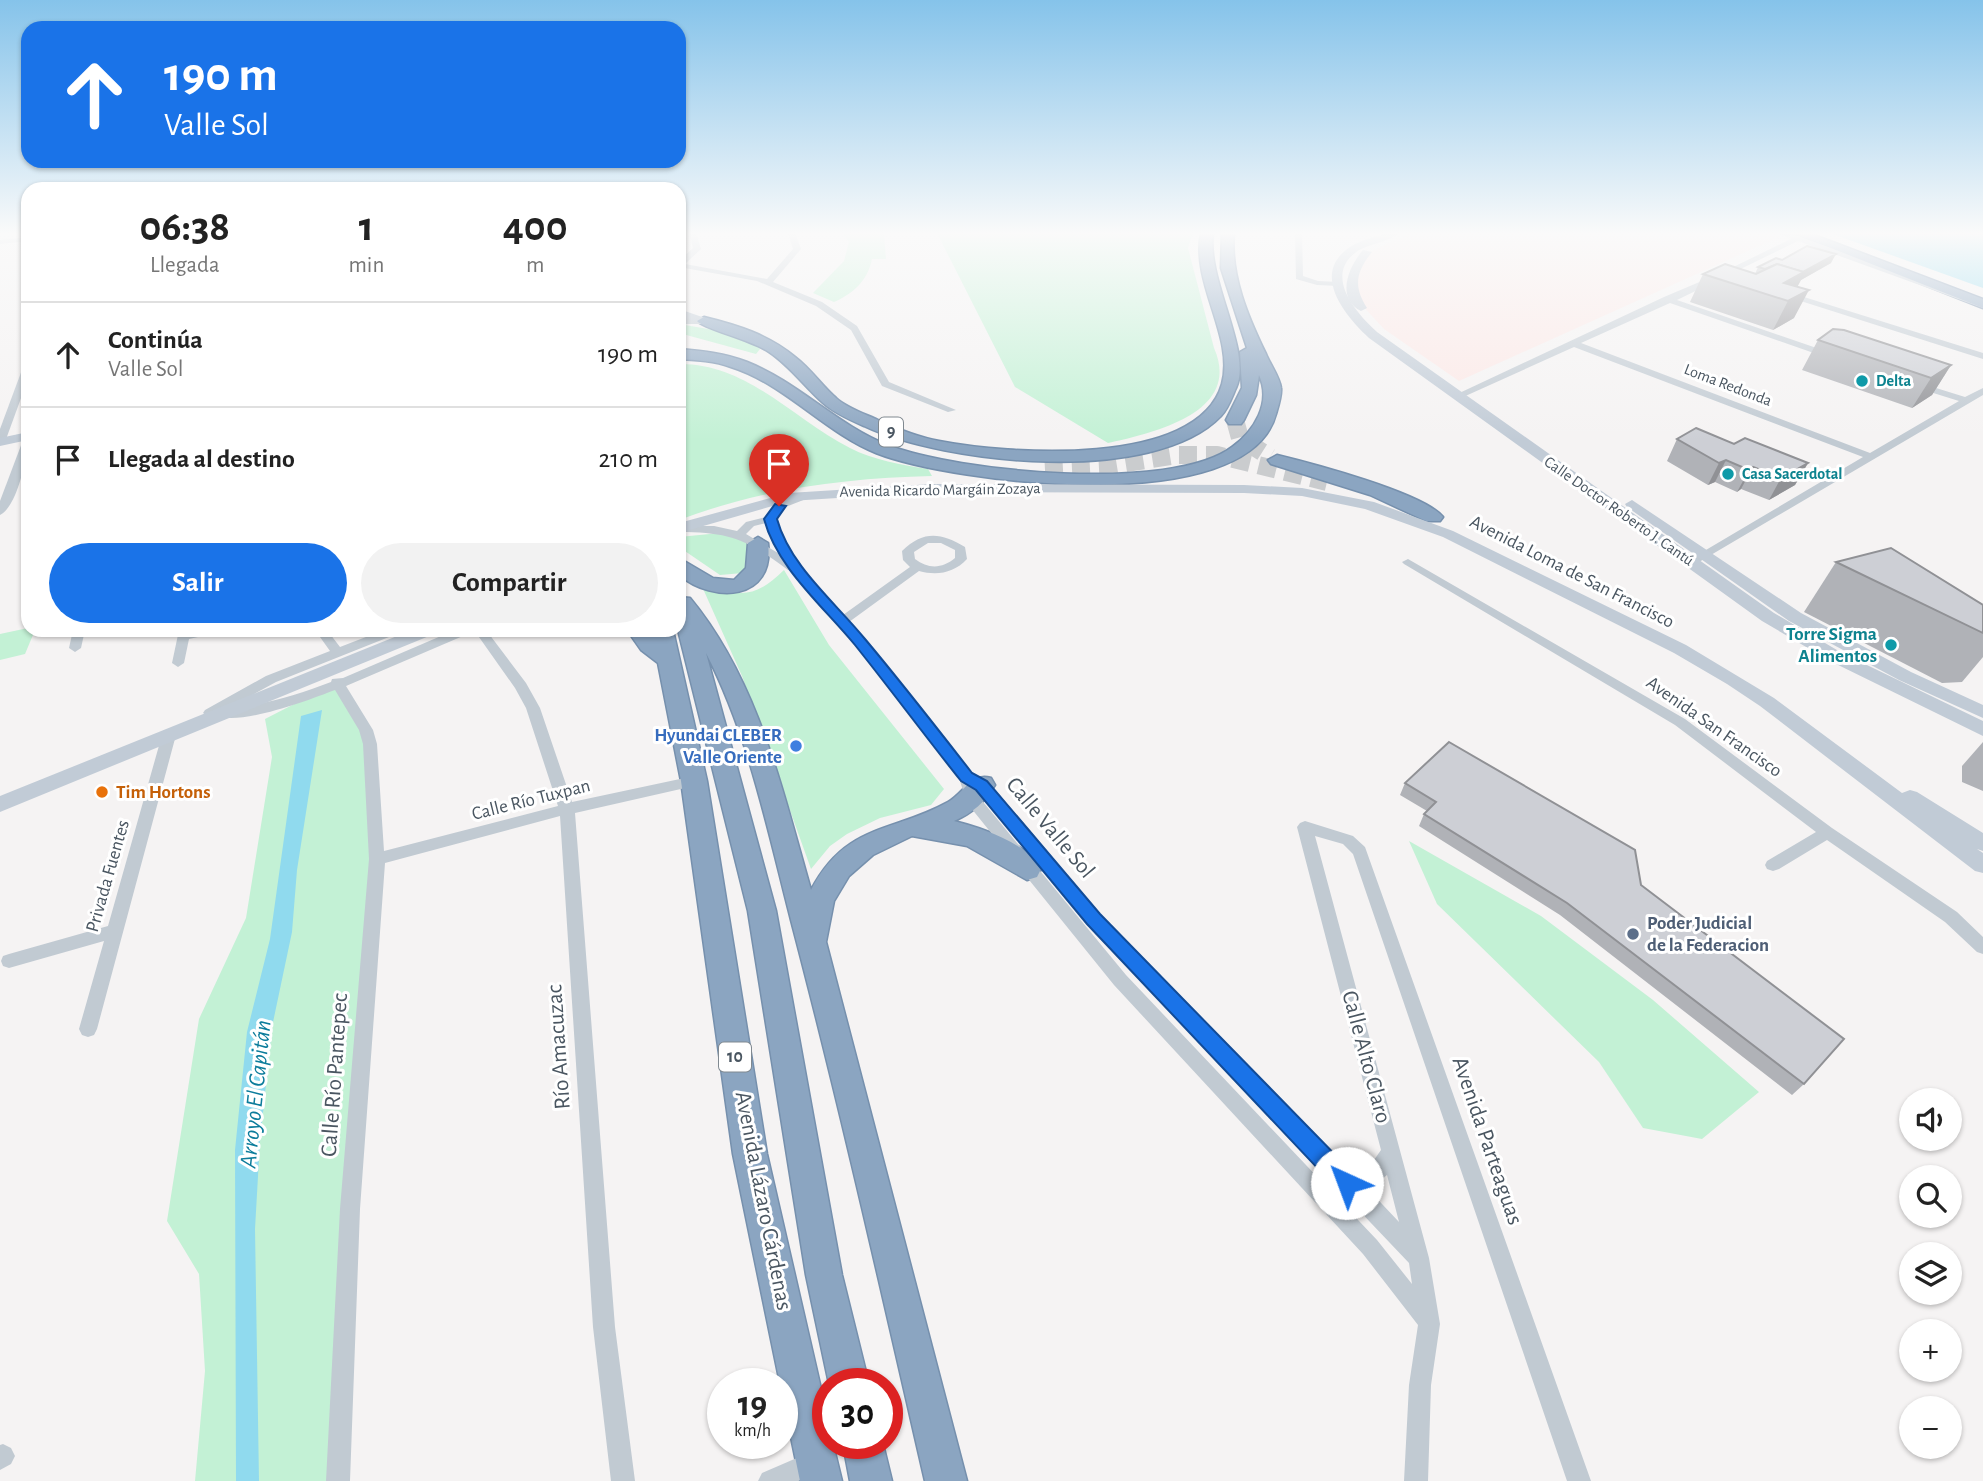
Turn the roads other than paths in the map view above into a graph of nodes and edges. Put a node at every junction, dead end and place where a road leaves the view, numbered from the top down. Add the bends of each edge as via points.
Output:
1 (814, 302) edge
2 (1217, 302) edge
3 (1240, 302) edge
4 (1346, 302) edge
5 (1358, 302) edge
6 (1660, 302) edge
7 (1676, 302) edge
8 (1816, 302) edge
9 (686, 315) edge
10 (686, 321) edge
11 (704, 321) junction
12 (1246, 321) junction
13 (686, 341) edge
14 (1572, 343) junction
15 (686, 354) edge
16 (1983, 356) edge
17 (1847, 361) edge
18 (1907, 381) edge
19 (21, 386) edge
20 (1983, 391) edge
21 (1464, 394) junction
22 (829, 400) junction
23 (1967, 401) junction
24 (951, 410) dead end
25 (857, 418) junction
26 (1235, 420) dead end
27 (21, 439) edge
28 (0, 442) edge
29 (1872, 457) junction
30 (21, 460) edge
31 (1277, 460) tunnel mouth
32 (1045, 470) tunnel mouth
33 (1168, 477) junction
34 (1327, 482) tunnel mouth
35 (1079, 488) junction
36 (808, 495) junction
37 (0, 512) edge
38 (1433, 517) junction
39 (770, 519) junction
40 (686, 526) edge
41 (686, 528) edge
42 (749, 538) junction
43 (1699, 558) junction
44 (1408, 562) dead end
45 (917, 567) dead end
46 (686, 570) edge
47 (800, 573) junction
48 (686, 605) edge
49 (686, 617) edge
50 (843, 621) junction
51 (77, 637) edge
52 (184, 637) edge
53 (326, 637) edge
54 (378, 637) edge
55 (411, 637) edge
56 (449, 637) edge
57 (485, 637) edge
58 (644, 637) edge
59 (665, 645) edge
60 (75, 648) dead end
61 (338, 653) junction
62 (178, 663) dead end
63 (338, 682) junction
64 (1983, 712) edge
65 (222, 714) junction
66 (192, 726) junction
67 (1983, 729) edge
68 (169, 735) junction
69 (694, 781) junction
70 (973, 787) junction
71 (0, 804) edge
72 (566, 809) junction
73 (898, 830) junction
74 (1827, 832) junction
75 (1330, 834) joint
76 (1983, 843) edge
77 (377, 859) junction
78 (1773, 865) dead end
79 (1983, 865) edge
80 (1027, 869) junction
81 (114, 931) junction
82 (812, 943) junction
83 (1983, 947) edge
84 (9, 961) dead end
85 (88, 1029) dead end
86 (1392, 1150) junction
87 (1337, 1172) junction
88 (1419, 1258) junction
89 (1429, 1324) junction
90 (845, 1368) edge
91 (866, 1459) edge
92 (819, 1471) edge
93 (338, 1481) edge
94 (623, 1481) edge
95 (770, 1481) edge
96 (871, 1481) edge
97 (946, 1481) edge
98 (1416, 1481) edge
99 (1579, 1481) edge

1 - 24 street via 844,320 865,344 885,384
2 - 25 highway, 9 via 1231,381 1221,405 1201,423 1173,438 1098,454 1013,457 934,446
3 - 12 highway, 9
4 - 21 street, Calle Doctor Roberto J. Cantú via 1354,318
5 - 21 street, Calle Doctor Roberto J. Cantú via 1388,333
6 - 14 street
7 - 17 street
8 - 16 street
9 - 11 street
10 - 11 street
11 - 22 highway via 745,331 780,351
12 - 26 highway via 1254,384
12 - 33 highway, 9 via 1273,387 1267,421 1247,445 1220,462
13 - 22 highway, 9 via 773,362
14 - 21 street
14 - 29 street, Loma Redonda
15 - 33 highway, 9 via 716,355 751,366 858,437 942,466 1032,477
18 - 23 street
19 - 28 street
20 - 23 street
21 - 43 street, Calle Doctor Roberto J. Cantú
22 - 25 highway, 9
23 - 29 street
25 - 32 highway via 896,445 920,453 967,463
27 - 28 street
29 - 43 street
30 - 37 street
31 - 38 highway via 1375,491
33 - 35 highway
34 - 38 highway
35 - 36 street, Avenida Ricardo Margáin Zozaya via 872,489
35 - 79 street, Avenida Loma de San Francisco via 1302,492 1369,505 1448,534 1733,680
36 - 39 street via 779,506
36 - 40 street, Avenida Ricardo Margáin Zozaya via 750,506
38 - 76 street, Avenida Loma de San Francisco via 1730,667 1900,791
39 - 42 street via 750,524
39 - 47 street
41 - 42 street via 719,528
42 - 46 highway via 760,559 757,571 739,586 710,585
42 - 47 street
43 - 64 street, Calle Doctor Roberto J. Cantú via 1795,617
43 - 67 street, Calle Doctor Roberto J. Cantú via 1768,617 1836,657
44 - 74 street, Avenida San Francisco via 1657,707
45 - 50 street
47 - 50 street
48 - 82 highway via 720,658 759,757
49 - 90 highway via 762,911 824,1275
50 - 70 street
51 - 60 street
52 - 62 street
53 - 61 street
54 - 61 street
55 - 65 street
56 - 63 street
57 - 72 street, Río Amacuzac via 533,708
58 - 59 highway via 649,645
59 - 69 highway, Avenida Lázaro Cárdenas / 10
61 - 66 street via 271,679
63 - 65 street via 277,705
63 - 77 street, Calle Río Pantepec via 370,744
65 - 66 street
66 - 68 street
68 - 71 street
68 - 81 street, Privada Fuentes
69 - 72 street, Calle Río Tuxpan
69 - 92 highway, Avenida Lázaro Cárdenas / 10 via 750,1153
70 - 73 highway via 940,817
70 - 80 street, Calle Valle Sol
70 - 87 street, Calle Valle Sol
72 - 77 street, Calle Río Tuxpan
72 - 94 street, Río Amacuzac via 604,1327
73 - 80 highway via 961,832 985,840
73 - 82 highway via 848,857 821,898
74 - 78 street
74 - 83 street, Avenida San Francisco via 1951,918
75 - 86 street, Calle Alto Claro via 1305,827
75 - 99 street, Avenida Parteaguas via 1360,850
77 - 93 street, Calle Río Pantepec via 350,1209
80 - 89 street, Calle Valle Sol via 1119,980 1370,1247
81 - 84 street
81 - 85 street, Privada Fuentes
82 - 97 highway
86 - 87 street via 1383,1167 1368,1178
86 - 88 street, Calle Alto Claro
87 - 88 street, Calle Valle Sol
88 - 89 street, Calle Alto Claro
89 - 98 street, Calle Alto Claro via 1420,1385
91 - 96 highway
92 - 95 street

